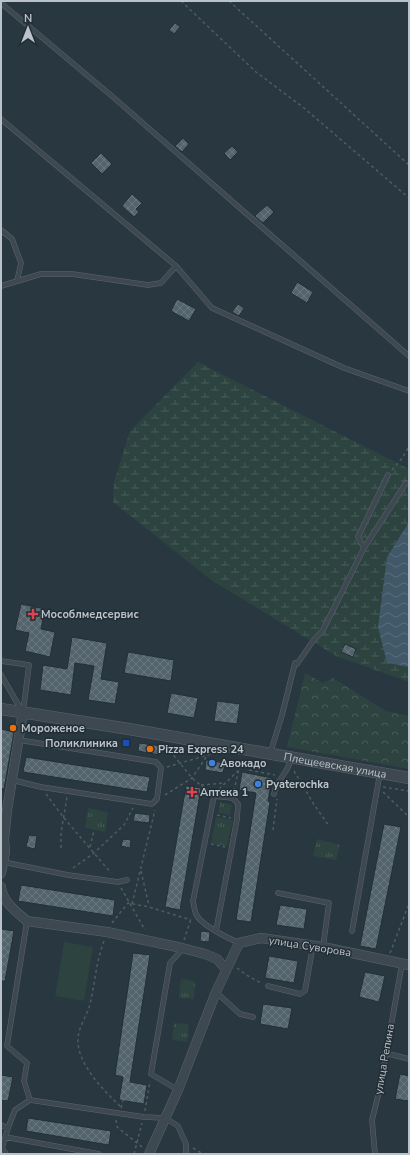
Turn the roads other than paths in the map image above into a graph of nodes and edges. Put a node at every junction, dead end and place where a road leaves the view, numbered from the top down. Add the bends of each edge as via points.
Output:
1 (1, 3) edge
2 (1, 119) edge
3 (1, 230) edge
4 (176, 266) junction
5 (17, 281) junction
6 (1, 286) edge
7 (409, 356) edge
8 (409, 392) edge
9 (388, 475) road end
10 (406, 483) dead end
11 (364, 548) junction
12 (1, 661) edge
13 (1, 675) edge
14 (1, 709) edge
15 (23, 712) junction
16 (19, 740) junction
17 (270, 754) junction
18 (291, 761) junction
19 (380, 773) junction
20 (409, 778) edge
21 (12, 780) junction
22 (274, 794) road end
23 (3, 862) junction
24 (1, 873) edge
25 (127, 880) dead end
26 (1, 887) edge
27 (278, 893) dead end
28 (27, 921) junction
29 (216, 931) junction
30 (352, 931) dead end
31 (239, 943) junction
32 (313, 945) junction
33 (323, 946) junction
34 (182, 948) junction
35 (405, 965) edge
36 (228, 966) junction
37 (268, 986) road end
38 (216, 992) junction
39 (253, 1017) dead end
40 (385, 1053) junction
41 (409, 1059) edge
42 (178, 1090) junction
43 (30, 1100) junction
44 (165, 1118) junction
45 (1, 1125) edge
46 (8, 1128) junction
47 (5, 1138) junction
48 (149, 1153) edge
49 (6, 1154) edge
50 (99, 1154) edge
51 (186, 1154) edge
52 (375, 1154) edge

1 - 7 lane via 119,102
2 - 4 lane
3 - 5 lane via 12,239 21,263
4 - 5 lane via 161,283 148,285 72,274 41,274
4 - 8 lane via 212,308 344,368
5 - 6 lane
9 - 11 lane via 358,537
10 - 11 lane
11 - 17 lane via 323,630 296,663
12 - 15 lane via 29,665
13 - 15 lane
14 - 15 street, Плещеевская улица
15 - 16 street
15 - 17 street, Плещеевская улица
16 - 21 street
16 - 21 lane via 156,762 161,768 158,799 152,804 136,802
17 - 18 street, Плещеевская улица
18 - 19 street, Плещеевская улица
18 - 22 lane
19 - 20 street, Плещеевская улица
19 - 30 lane
21 - 23 street
23 - 24 street
23 - 25 lane via 68,875 118,882
26 - 28 street via 2,895
27 - 33 lane via 329,903
28 - 34 street via 107,932
28 - 43 lane via 7,1046 27,1062 24,1081
29 - 29 lane via 238,804 233,798 214,796 193,901 196,915
29 - 31 lane
31 - 32 street, улица Суворова via 261,938
31 - 36 street
32 - 33 street, улица Суворова
32 - 37 lane via 305,991 300,994
33 - 35 street, улица Суворова
34 - 36 street via 205,954
34 - 42 lane via 170,963 151,1074
35 - 40 lane, улица Репина
36 - 38 street
38 - 39 lane via 240,1014
38 - 42 street
40 - 41 lane
40 - 52 lane, улица Репина via 372,1120
42 - 44 street
43 - 44 lane
43 - 46 lane via 15,1110
44 - 48 street
44 - 51 lane via 178,1126 186,1144
45 - 46 lane
46 - 47 lane
47 - 49 lane via 2,1148
47 - 50 lane

